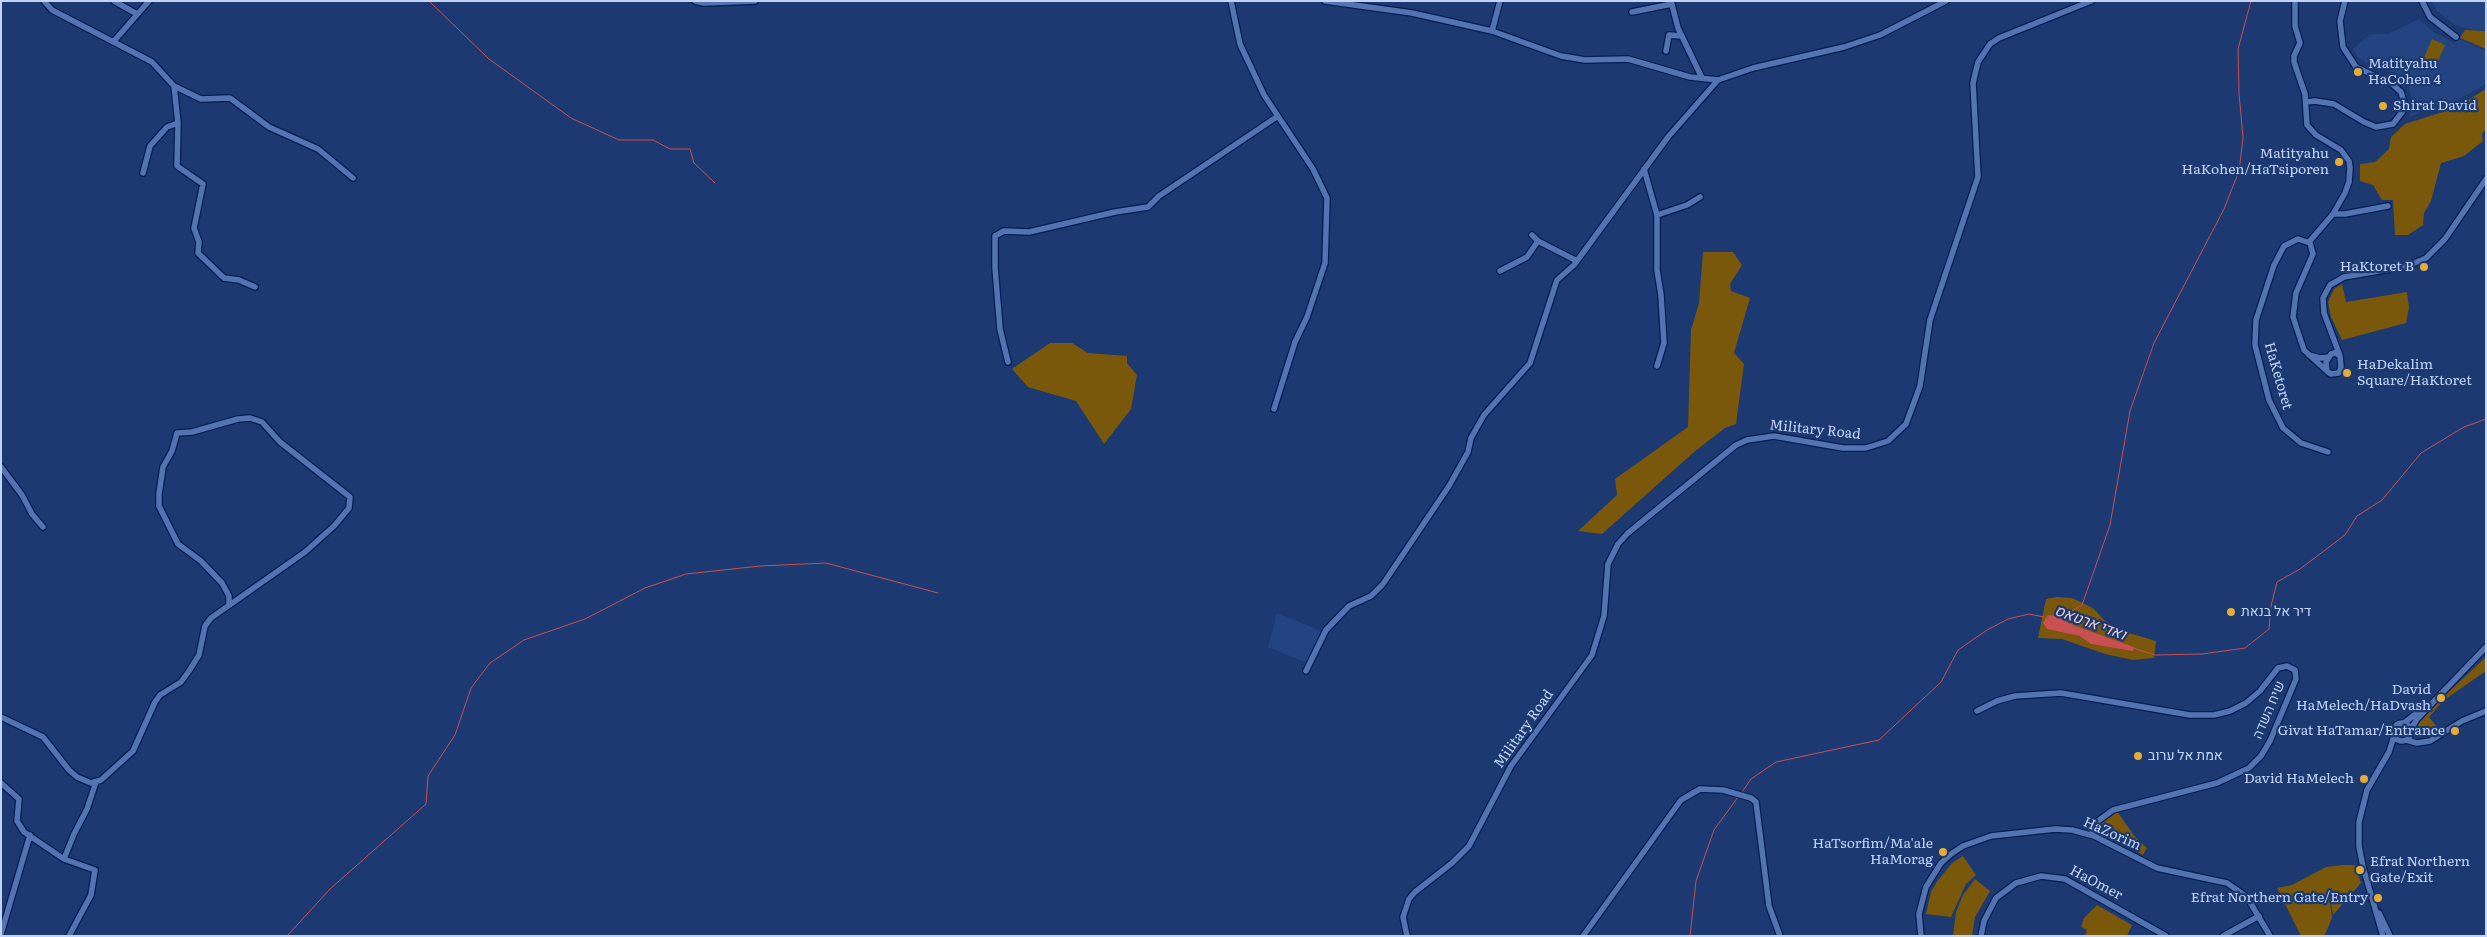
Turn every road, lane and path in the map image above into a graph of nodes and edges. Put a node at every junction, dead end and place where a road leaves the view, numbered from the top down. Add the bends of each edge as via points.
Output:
1 (44, 1) edge
2 (114, 1) edge
3 (149, 1) edge
4 (695, 1) edge
5 (755, 1) edge
6 (1231, 1) edge
7 (1326, 1) edge
8 (1382, 1) edge
9 (1500, 1) edge
10 (1946, 1) edge
11 (2091, 1) edge
12 (2295, 1) edge
13 (2345, 1) edge
14 (2422, 1) edge
15 (1672, 3) edge
16 (1387, 10) junction
17 (1632, 12) dead end
18 (137, 14) junction
19 (1492, 31) junction
20 (1681, 36) junction
21 (2456, 37) dead end
22 (114, 41) junction
23 (1666, 51) dead end
24 (1702, 78) junction
25 (1718, 80) junction
26 (174, 86) junction
27 (2306, 102) junction
28 (1278, 116) junction
29 (178, 123) junction
30 (1644, 169) junction
31 (143, 173) dead end
32 (353, 178) dead end
33 (2486, 179) edge
34 (1700, 197) dead end
35 (2388, 206) dead end
36 (2333, 214) junction
37 (1657, 215) junction
38 (1532, 235) dead end
39 (1538, 241) junction
40 (2309, 242) junction
41 (1577, 261) junction
42 (1500, 271) dead end
43 (255, 287) dead end
44 (2330, 330) junction
45 (2304, 350) junction
46 (2330, 356) junction
47 (2340, 356) junction
48 (1008, 362) dead end
49 (1657, 366) dead end
50 (2328, 373) junction
51 (1274, 409) dead end
52 (2328, 452) dead end
53 (1, 467) edge
54 (43, 527) dead end
55 (229, 605) junction
56 (2486, 647) edge
57 (1306, 671) dead end
58 (2449, 684) junction
59 (2486, 711) edge
60 (1978, 712) dead end
61 (1, 717) edge
62 (2404, 723) junction
63 (2411, 731) junction
64 (2394, 736) junction
65 (2405, 740) junction
66 (2421, 743) junction
67 (2390, 752) junction
68 (96, 782) junction
69 (1, 783) edge
70 (30, 835) junction
71 (2091, 835) junction
72 (64, 859) junction
73 (2374, 905) junction
74 (2259, 916) junction
75 (1, 934) edge
76 (69, 936) edge
77 (1407, 936) edge
78 (1583, 936) edge
79 (1780, 936) edge
80 (1921, 936) edge
81 (1981, 936) edge
82 (2166, 936) edge
83 (2223, 936) edge
84 (2270, 936) edge
85 (2383, 936) edge
86 (2390, 936) edge

1 - 22 street via 52,10
2 - 18 street
3 - 18 street
4 - 5 street via 704,4
6 - 28 street via 1240,44 1264,95
7 - 16 street
8 - 16 street
9 - 19 street
10 - 25 street via 1880,35
11 - 77 street, Military Road via 1999,38 1990,44 1978,62 1973,95 1978,177 1930,320 1920,386 1906,424 1888,441 1866,448 1843,448 1774,436 1747,440 1736,445 1628,533 1608,564 1603,621 1592,655 1511,766 1469,846 1409,900 1403,917
12 - 27 street via 2294,26 2300,43 2294,62
13 - 27 street via 2340,21 2342,47 2356,67 2397,88 2402,96 2403,111 2393,124 2376,127 2334,104
14 - 21 street via 2430,17
15 - 17 street
15 - 20 street
16 - 19 street
18 - 22 street
19 - 24 street via 1561,56 1585,60 1628,59
20 - 23 street via 1669,35
20 - 24 street
22 - 26 street via 152,62
24 - 25 street
25 - 30 street
26 - 29 street
26 - 32 street via 201,99 230,98 269,126 318,149
27 - 36 street via 2307,125 2316,135 2341,150 2349,160 2349,182
28 - 48 street via 1159,196 1148,207 1029,232 1004,231 995,236 994,267 1000,329
28 - 51 street via 1312,168 1326,198 1326,208 1325,263
29 - 31 street via 167,127 150,146
29 - 43 street via 177,166 203,184 194,228 199,242 198,253 224,278
30 - 37 street
30 - 41 street
33 - 44 street via 2445,239 2426,258 2408,266 2344,277 2330,285 2323,306
34 - 37 street
35 - 36 street
36 - 40 street
37 - 49 street via 1656,270 1664,343
38 - 39 street
39 - 41 street
39 - 42 street via 1527,257
40 - 45 street via 2313,254 2296,293 2292,312
40 - 52 street, HaKetoret via 2294,240 2284,246 2278,256 2259,309 2255,345 2269,400 2283,428 2301,443
41 - 57 street via 1557,280 1530,363 1484,415 1444,494 1384,584 1371,596 1349,606 1326,630
44 - 46 street
44 - 47 street
45 - 46 street via 2314,357
45 - 50 street
46 - 47 street via 2335,353
46 - 50 street via 2326,366
47 - 50 street via 2340,370 2334,375
53 - 54 street
55 - 55 street via 305,552 334,526 351,502 350,497 280,442 262,422 250,418 178,433 163,467 159,494 159,506 178,544 222,583 229,596
55 - 68 street via 205,626 199,655 190,670 154,702 133,751
56 - 58 street
58 - 62 street
58 - 63 street via 2417,719
59 - 66 street
60 - 71 street, שיח השדה via 2011,696 2061,693 2214,715 2246,703 2278,668 2287,666 2294,670 2296,679 2270,741 2249,768 2217,784 2113,810 2098,821
61 - 68 street via 43,737 69,770 86,782
62 - 63 street
62 - 64 street via 2394,727
63 - 65 street
63 - 66 street
64 - 65 street
64 - 67 street
65 - 66 street
65 - 67 street
67 - 73 street via 2367,790 2359,822 2360,856
68 - 72 street via 88,809
69 - 70 street via 19,799 17,821
70 - 72 street
70 - 75 street
71 - 74 street, HaZorim via 2157,868 2227,883 2244,894
71 - 80 street, HaZorim via 2046,829 1991,836 1963,846 1941,864 1926,887 1919,914
72 - 76 street via 93,868 96,873 91,895
73 - 85 street
73 - 86 street
74 - 83 street
74 - 84 street, HaZorim
78 - 79 street via 1681,800 1700,789 1722,790 1756,802 1769,906
81 - 82 street, HaOmer via 1984,921 1996,898 2016,883 2040,876 2065,879

